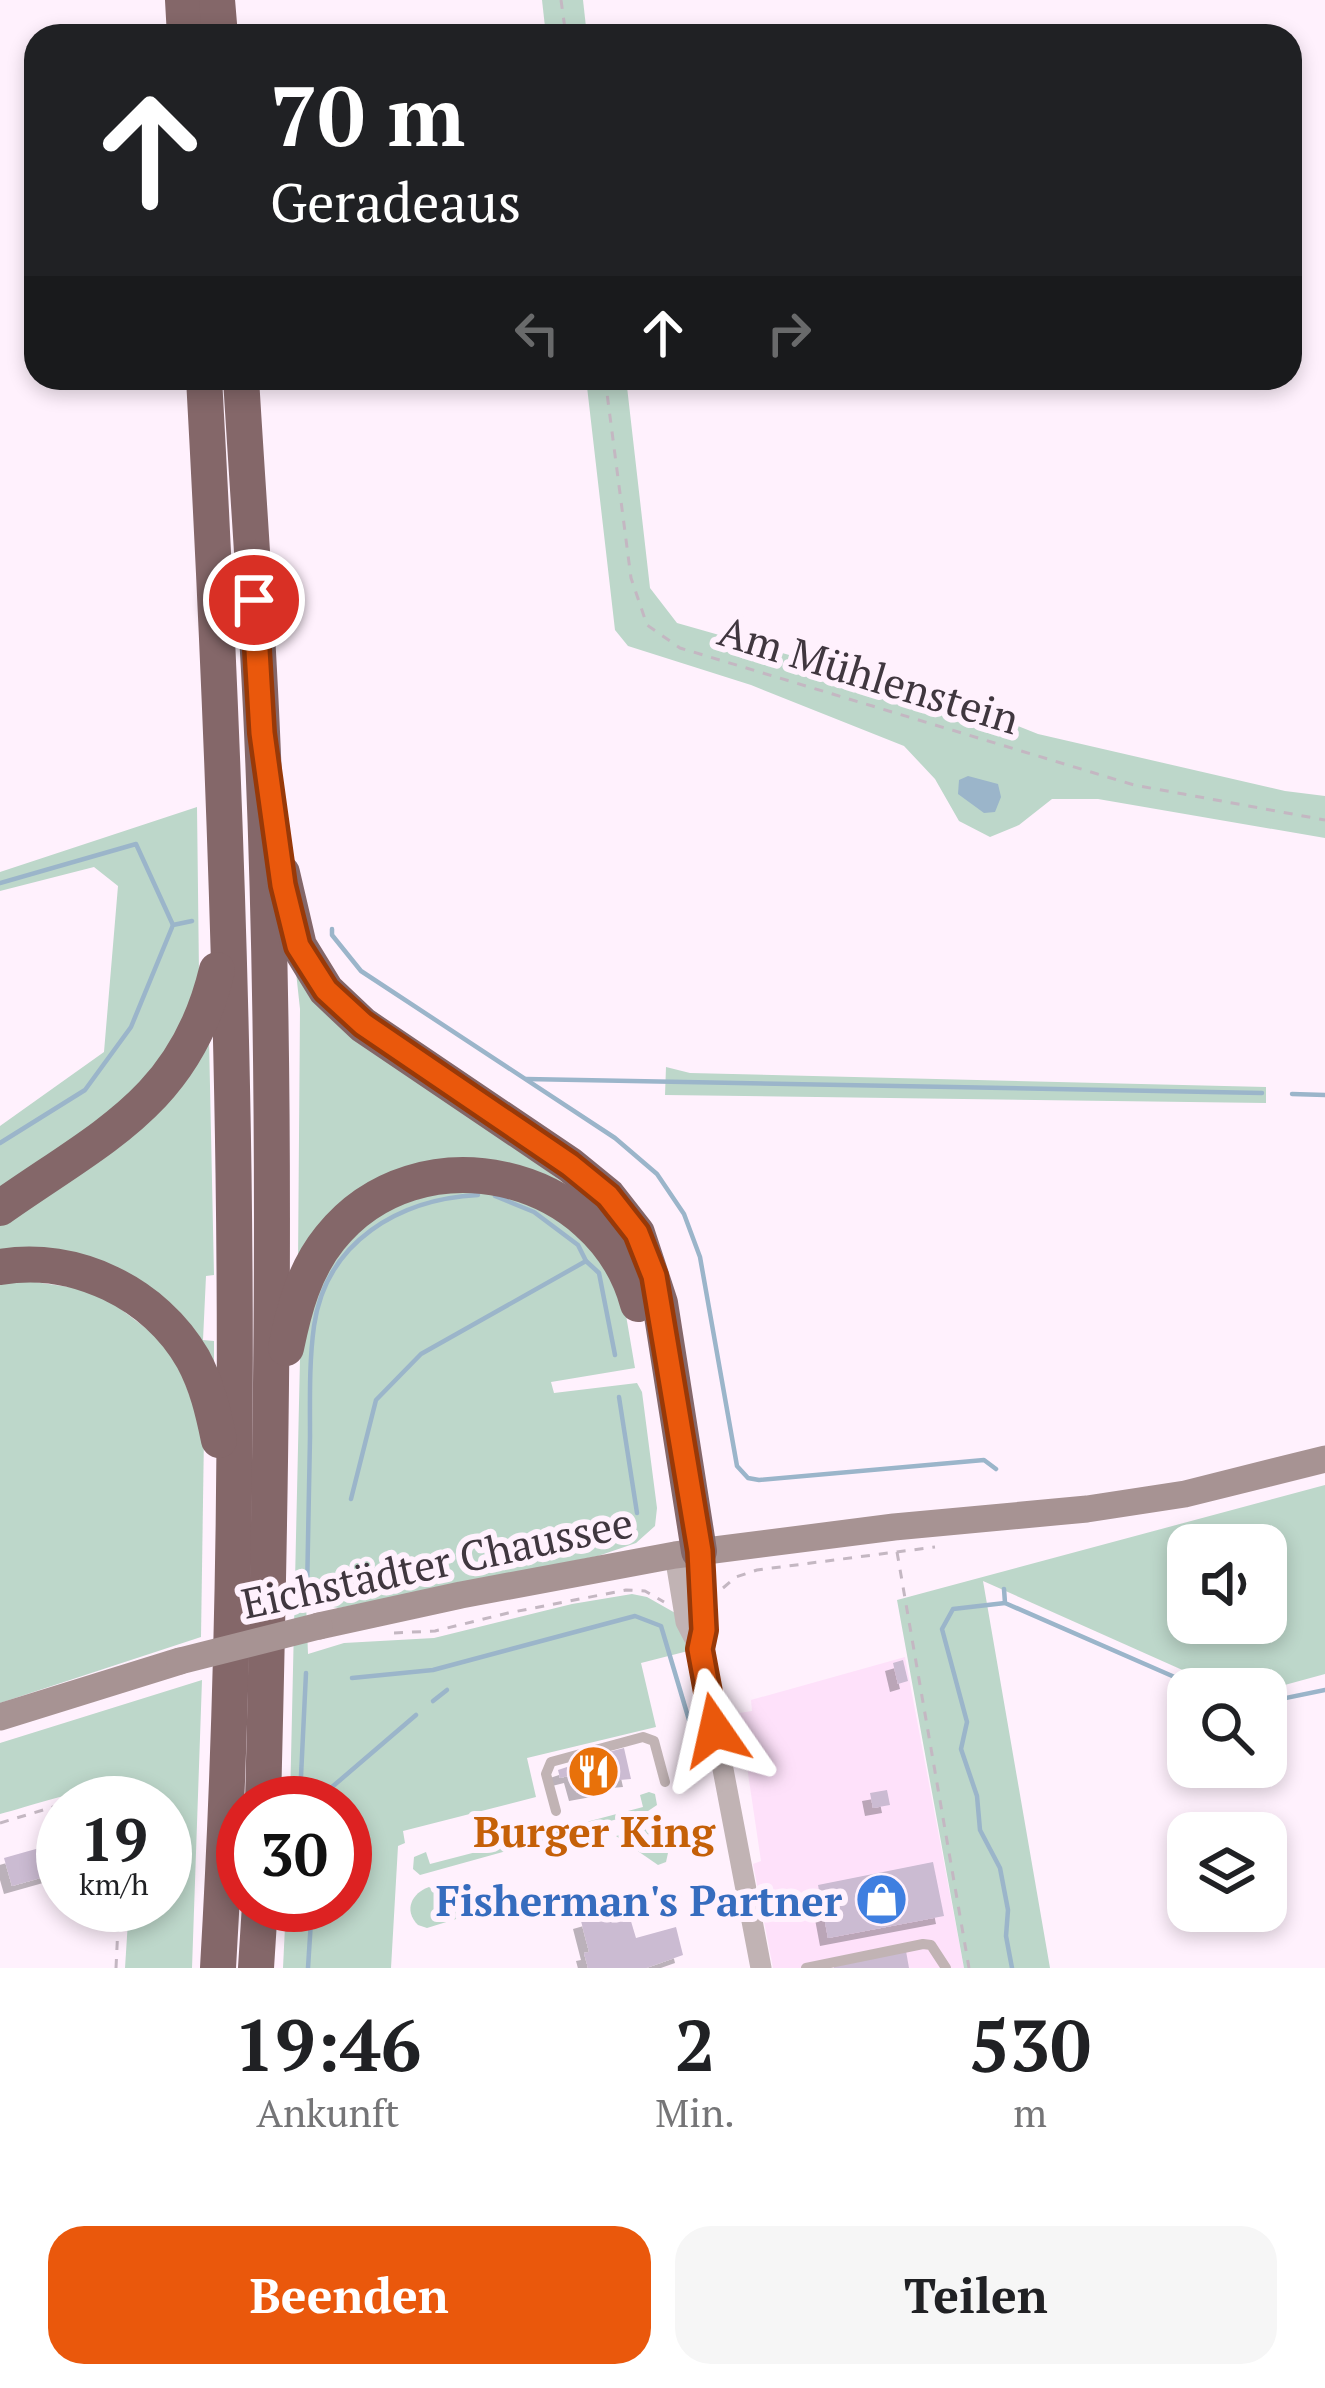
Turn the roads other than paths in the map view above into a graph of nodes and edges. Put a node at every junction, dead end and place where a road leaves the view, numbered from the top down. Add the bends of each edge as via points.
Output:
1 (205, 390) edge
2 (242, 390) edge
3 (262, 733) junction
4 (229, 920) junction
5 (0, 1208) edge
6 (0, 1267) edge
7 (272, 1417) junction
8 (1325, 1459) edge
9 (233, 1526) junction
10 (687, 1553) junction
11 (0, 1717) edge
12 (264, 1776) edge
13 (665, 1782) dead end
14 (556, 1811) dead end
15 (258, 1932) edge
16 (941, 1964) edge
17 (218, 1968) edge
18 (256, 1968) edge
19 (761, 1968) edge
20 (806, 1968) edge

1 - 4 highway
2 - 3 highway
3 - 7 highway
3 - 10 highway via 298,946 326,990 363,1024 570,1165 637,1233 660,1303
4 - 5 highway via 201,1027 163,1087
4 - 9 highway
6 - 9 highway via 92,1276 167,1324 211,1398
7 - 10 highway via 311,1266 368,1203 412,1181 460,1173 533,1186 601,1232 631,1280
7 - 12 highway
8 - 10 main road, Eichstädter Chaussee via 1087,1509
9 - 17 highway
10 - 11 main road, Eichstädter Chaussee, bridge via 319,1626
10 - 19 street via 686,1622 700,1649
13 - 14 lane via 655,1741 643,1737 551,1762 546,1774
15 - 18 highway
16 - 20 lane via 923,1944

